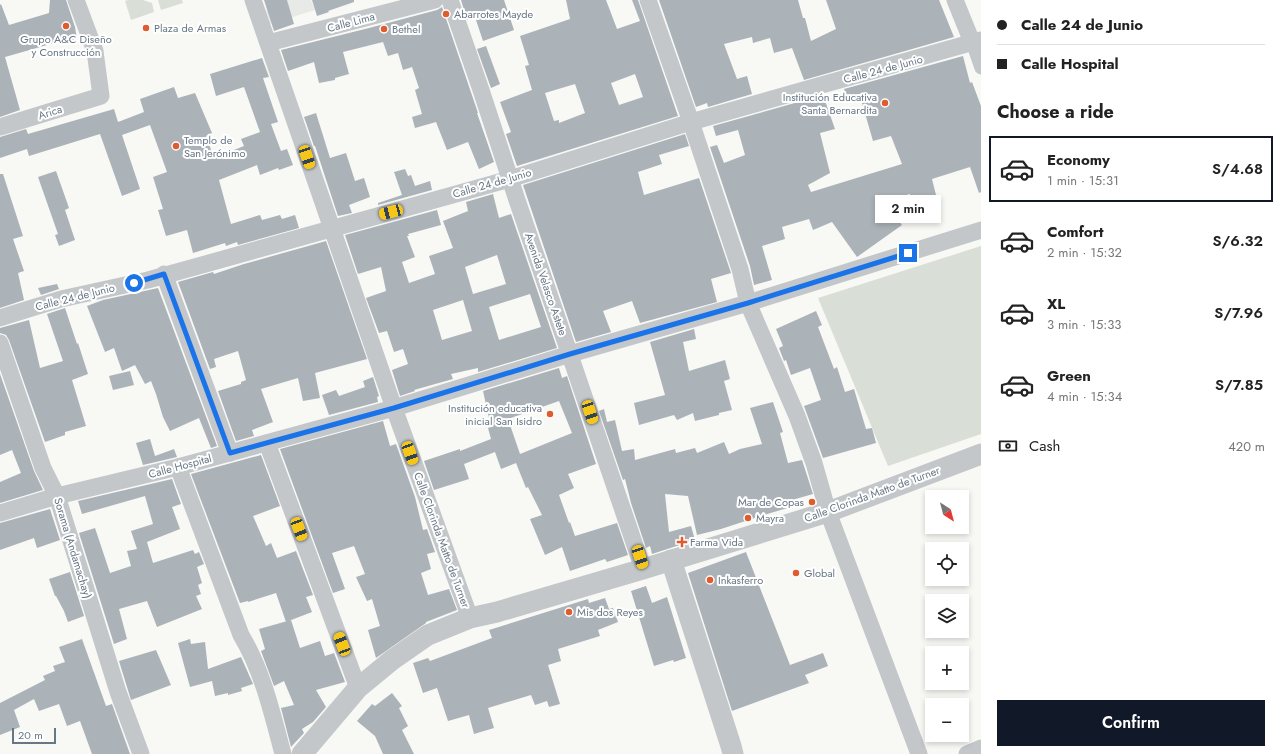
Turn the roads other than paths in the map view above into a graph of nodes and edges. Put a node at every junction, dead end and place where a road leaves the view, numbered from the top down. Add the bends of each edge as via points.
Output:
1 (76, 0) edge
2 (254, 0) edge
3 (435, 0) edge
4 (450, 0) edge
5 (648, 0) edge
6 (955, 0) edge
7 (976, 41) edge
8 (268, 44) junction
9 (981, 68) edge
10 (691, 122) junction
11 (0, 127) edge
12 (510, 178) junction
13 (332, 228) junction
14 (981, 230) edge
15 (164, 274) junction
16 (748, 303) junction
17 (0, 318) edge
18 (0, 343) edge
19 (570, 354) junction
20 (394, 408) junction
21 (267, 443) junction
22 (230, 453) junction
23 (981, 454) edge
24 (178, 467) junction
25 (57, 496) junction
26 (828, 512) junction
27 (0, 513) edge
28 (671, 560) junction
29 (644, 569) junction
30 (470, 618) junction
31 (358, 688) junction
32 (981, 748) edge
33 (732, 750) edge
34 (303, 753) edge
35 (141, 754) edge
36 (283, 754) edge
37 (919, 754) edge
38 (967, 754) edge

1 - 11 street, Arica via 95,51 100,96
2 - 8 street, Calle Clorinda Matto de Turner
3 - 8 street, Calle Lima
4 - 12 street, Avenida Velasco Astete
5 - 10 street
6 - 7 street
7 - 9 street
7 - 10 street, Calle 24 de Junio
8 - 13 street, Calle Clorinda Matto de Turner
10 - 12 street, Calle 24 de Junio
10 - 16 street via 740,269
12 - 13 street, Calle 24 de Junio
12 - 19 street, Avenida Velasco Astete
13 - 15 street, Calle 24 de Junio
13 - 20 street, Calle Clorinda Matto de Turner
14 - 16 street, Calle Hospital
15 - 17 street, Calle 24 de Junio via 148,280 61,299
15 - 22 street
16 - 19 street, Calle Hospital
16 - 26 street via 797,416
18 - 25 street, Sorama (Andamachay) via 43,468
19 - 20 street, Calle Hospital
19 - 29 street, Avenida Velasco Astete
20 - 21 street, Calle Hospital
20 - 30 street, Calle Clorinda Matto de Turner
21 - 22 street, Calle Hospital
21 - 31 street
22 - 24 street, Calle Hospital
23 - 26 street, Calle Clorinda Matto de Turner
24 - 25 street, Calle Hospital
24 - 36 street via 241,635 264,683
25 - 27 street, Calle Hospital
25 - 35 street, Sorama (Andamachay) via 118,692
26 - 28 street, Calle Clorinda Matto de Turner
26 - 37 street
28 - 29 street, Calle Clorinda Matto de Turner
28 - 33 street
29 - 30 street, Calle Clorinda Matto de Turner
30 - 31 street via 428,635
31 - 34 street
32 - 38 street

